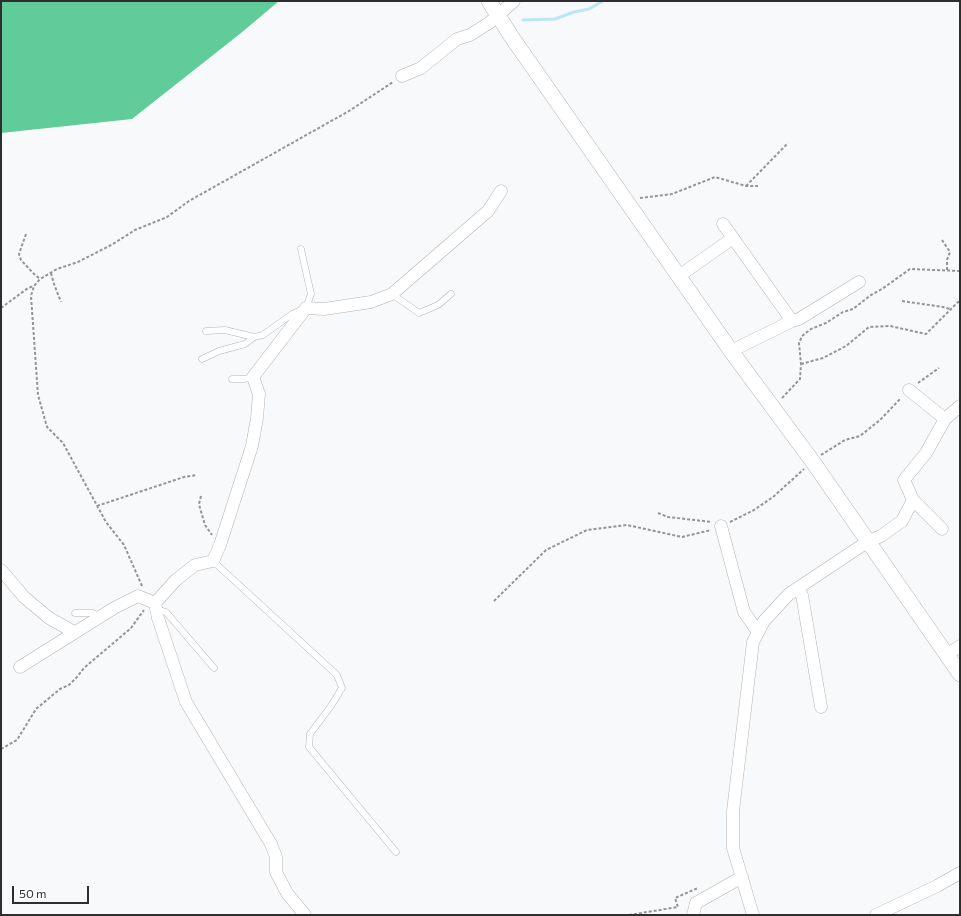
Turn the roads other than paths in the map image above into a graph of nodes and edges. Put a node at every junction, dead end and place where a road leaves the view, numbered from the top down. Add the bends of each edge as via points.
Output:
1 (489, 1) edge
2 (514, 1) edge
3 (497, 15) junction
4 (402, 76) road end
5 (501, 191) dead end
6 (723, 224) dead end
7 (733, 238) junction
8 (301, 249) dead end
9 (679, 276) junction
10 (859, 282) dead end
11 (392, 294) junction
12 (451, 294) dead end
13 (306, 308) junction
14 (792, 322) junction
15 (206, 331) dead end
16 (254, 337) junction
17 (731, 351) junction
18 (202, 359) dead end
19 (253, 377) junction
20 (232, 379) dead end
21 (909, 390) road end
22 (960, 406) edge
23 (945, 419) junction
24 (913, 500) junction
25 (721, 526) road end
26 (942, 529) dead end
27 (867, 542) junction
28 (213, 560) junction
29 (1, 570) edge
30 (796, 589) junction
31 (155, 606) junction
32 (75, 613) dead end
33 (100, 616) junction
34 (74, 632) junction
35 (758, 632) junction
36 (960, 646) edge
37 (947, 655) junction
38 (20, 667) dead end
39 (214, 668) dead end
40 (960, 674) edge
41 (821, 707) dead end
42 (396, 852) dead end
43 (960, 873) edge
44 (742, 877) junction
45 (305, 915) edge
46 (693, 915) edge
47 (753, 915) edge
48 (876, 915) edge

1 - 3 street
2 - 3 street
3 - 4 street via 470,35 457,39 421,68
3 - 9 street
5 - 11 street via 488,211
6 - 7 street
7 - 9 street
7 - 14 street
8 - 13 lane via 311,294
9 - 17 street
10 - 14 street
11 - 12 lane via 419,313 438,305
11 - 13 street via 371,302 324,309
13 - 16 lane via 292,314 263,335
13 - 19 street
14 - 17 street
15 - 16 lane via 225,330
16 - 18 lane via 245,344
17 - 27 street via 813,462
19 - 20 lane
19 - 28 street via 259,394 252,446
21 - 23 street
22 - 23 street
23 - 24 street via 926,453 904,480
24 - 26 street
24 - 27 street via 902,521 881,536
25 - 35 street via 744,612
27 - 30 street
27 - 37 street
28 - 31 street via 195,565 176,580
28 - 42 lane via 337,675 342,688 310,734 309,747
29 - 34 street via 24,597 49,618
30 - 35 street via 769,616
30 - 41 street via 802,595
31 - 33 street via 138,596
31 - 39 lane via 166,612
31 - 45 street via 186,702 272,844 276,857 276,872 287,894
32 - 33 lane via 92,613
33 - 34 street
34 - 38 street
35 - 44 street via 753,642 733,811 733,848
36 - 37 street
37 - 40 street
43 - 48 street
44 - 46 street via 696,903
44 - 47 street

